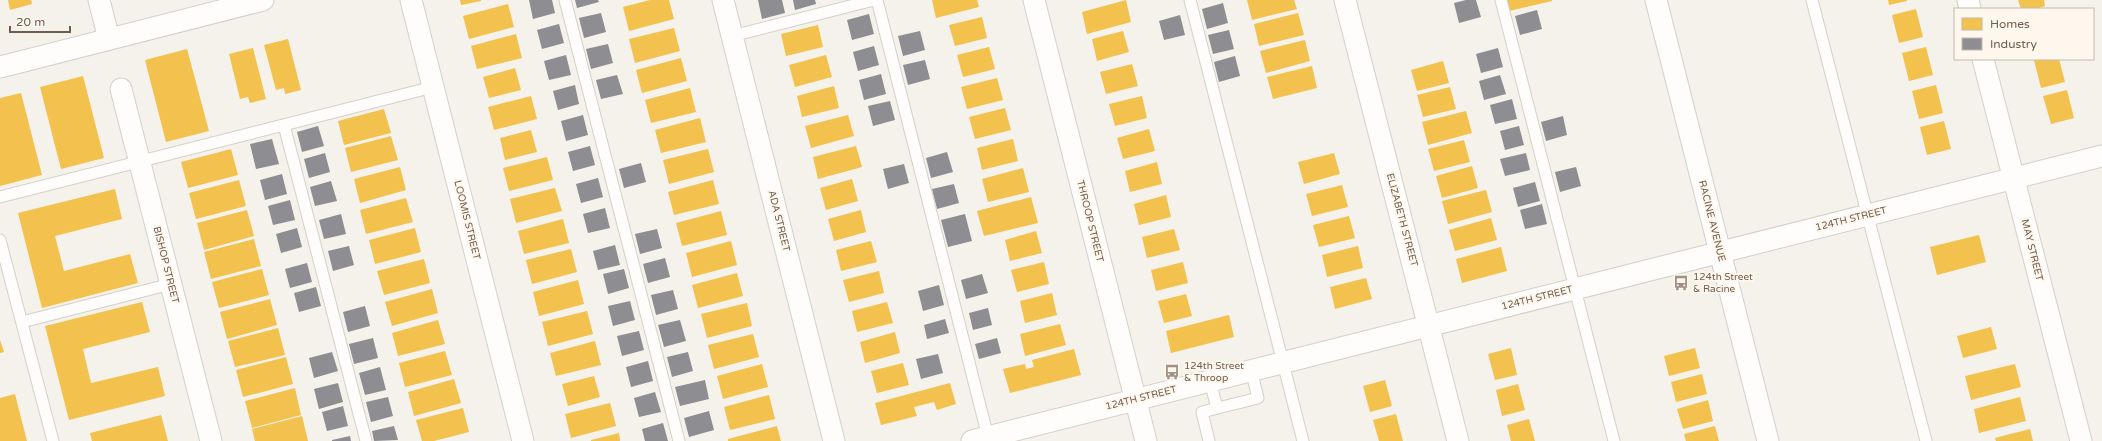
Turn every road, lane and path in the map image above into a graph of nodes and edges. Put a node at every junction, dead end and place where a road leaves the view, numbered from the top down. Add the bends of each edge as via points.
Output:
1 (99, 0) edge
2 (263, 0) edge
3 (410, 0) edge
4 (565, 0) edge
5 (723, 0) edge
6 (876, 0) edge
7 (1034, 0) edge
8 (1190, 0) edge
9 (1344, 0) edge
10 (1501, 0) edge
11 (1656, 0) edge
12 (1812, 0) edge
13 (732, 36) junction
14 (109, 39) junction
15 (1983, 60) edge
16 (0, 67) edge
17 (433, 87) junction
18 (121, 89) dead end
19 (284, 125) junction
20 (2102, 156) edge
21 (140, 162) junction
22 (2014, 178) junction
23 (0, 197) edge
24 (1868, 215) junction
25 (0, 240) edge
26 (1720, 252) junction
27 (171, 284) junction
28 (1575, 289) junction
29 (22, 322) junction
30 (1429, 326) junction
31 (1283, 362) junction
32 (1251, 370) junction
33 (1210, 381) junction
34 (1135, 400) junction
35 (1217, 408) junction
36 (983, 440) edge
37 (53, 441) edge
38 (211, 441) edge
39 (366, 441) edge
40 (523, 441) edge
41 (679, 441) edge
42 (834, 441) edge
43 (1146, 441) edge
44 (1209, 441) edge
45 (1303, 441) edge
46 (1458, 441) edge
47 (1614, 441) edge
48 (1768, 441) edge
49 (1926, 441) edge
50 (2081, 441) edge

1 - 14 street
2 - 14 street
3 - 17 street, LOOMIS STREET
4 - 41 lane
5 - 13 street, ADA STREET
6 - 13 lane
6 - 36 lane
7 - 34 street, THROOP STREET
8 - 31 lane
9 - 30 street, ELIZABETH STREET
10 - 28 lane
11 - 26 street, RACINE AVENUE
12 - 24 lane
13 - 42 street, ADA STREET
14 - 16 street
15 - 22 street, MAY STREET
17 - 19 lane
17 - 40 street, LOOMIS STREET
18 - 21 street, BISHOP STREET
19 - 21 lane
19 - 39 lane
20 - 22 street, 124TH STREET
21 - 23 lane
21 - 27 street, BISHOP STREET
22 - 24 street, 124TH STREET
22 - 50 street, MAY STREET
24 - 26 street, 124TH STREET
24 - 49 lane
25 - 29 lane
26 - 28 street, 124TH STREET
26 - 48 street, RACINE AVENUE
27 - 29 lane
27 - 38 street, BISHOP STREET
28 - 30 street, 124TH STREET
28 - 47 lane
29 - 37 lane
30 - 31 street, 124TH STREET
30 - 46 street, ELIZABETH STREET
31 - 32 street, 124TH STREET
31 - 45 lane
32 - 33 street, 124TH STREET
32 - 35 lane via 1258,398
33 - 34 street, 124TH STREET
33 - 35 lane
34 - 36 street, 124TH STREET
34 - 43 street, THROOP STREET
35 - 44 lane via 1202,412

